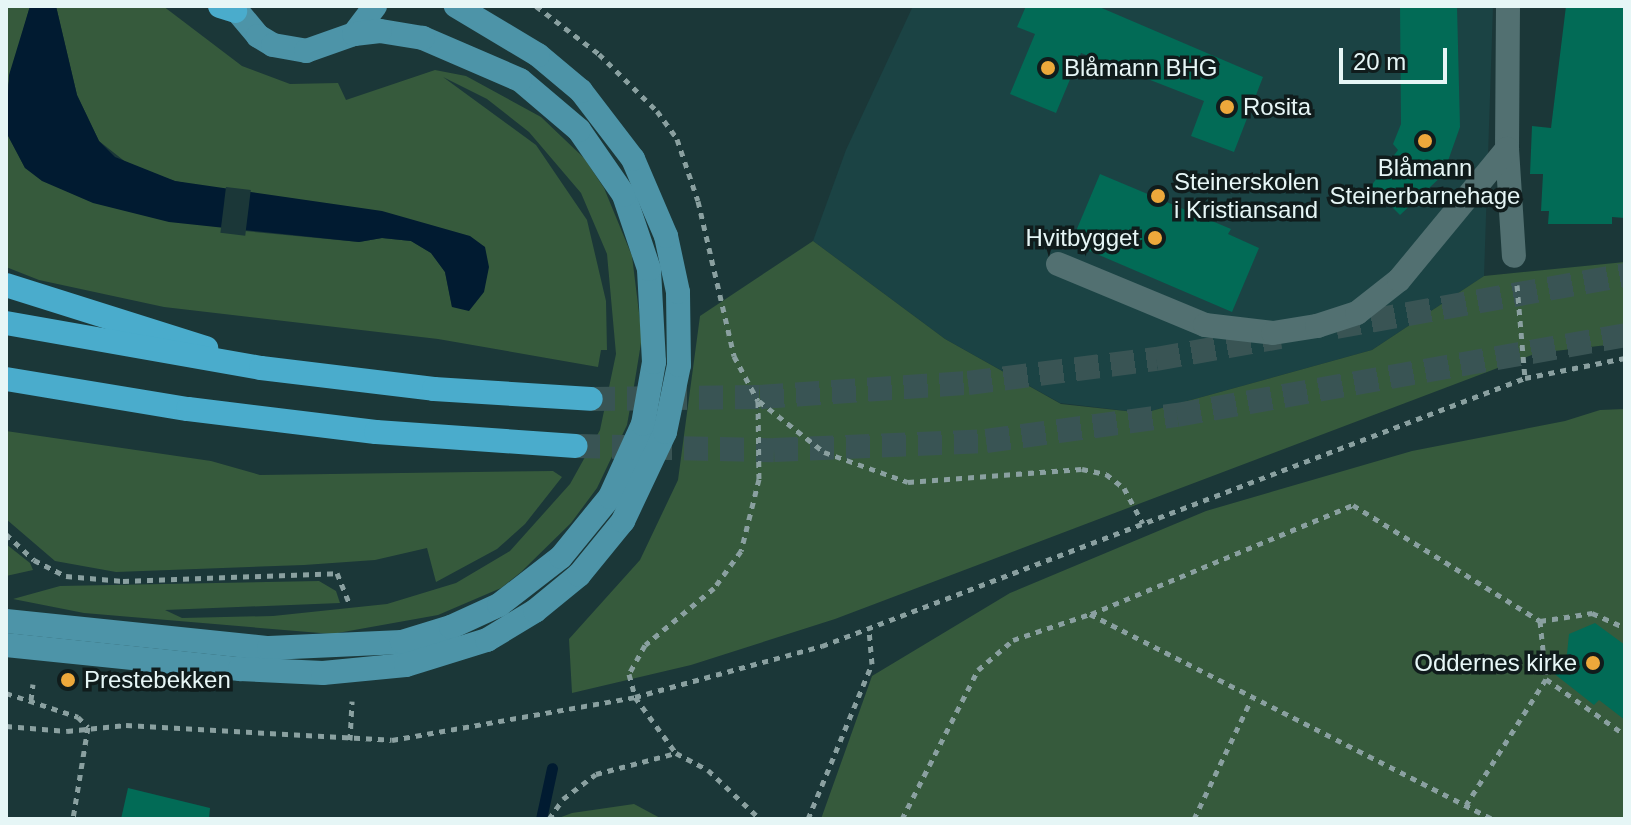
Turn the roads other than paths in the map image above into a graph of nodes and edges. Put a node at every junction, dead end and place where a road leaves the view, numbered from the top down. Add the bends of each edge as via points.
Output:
1 (375, 6) edge
2 (456, 6) edge
3 (1508, 6) edge
4 (229, 8) edge
5 (354, 34) junction
6 (1507, 149) junction
7 (1514, 256) road end
8 (1058, 264) dead end
9 (6, 285) edge
10 (6, 323) edge
11 (261, 368) junction
12 (6, 379) edge
13 (591, 399) tunnel mouth
14 (576, 446) tunnel mouth
15 (6, 621) edge
16 (6, 645) edge

1 - 5 main road
2 - 16 main road via 538,55 581,91 633,159 666,236 680,319 677,378 665,432 623,521 579,575 535,611 487,640 406,665 323,673 240,669
3 - 6 lane
4 - 5 main road via 258,36 289,50 323,49
5 - 15 main road via 380,31 423,38 520,80 579,130 624,195 649,269 654,362 643,424 610,497 561,557 499,605 402,642 269,648
6 - 7 lane
6 - 8 lane via 1399,280 1357,313 1317,326 1273,333 1205,325
9 - 11 highway
10 - 11 highway
11 - 13 highway via 434,389
12 - 14 highway via 376,432

